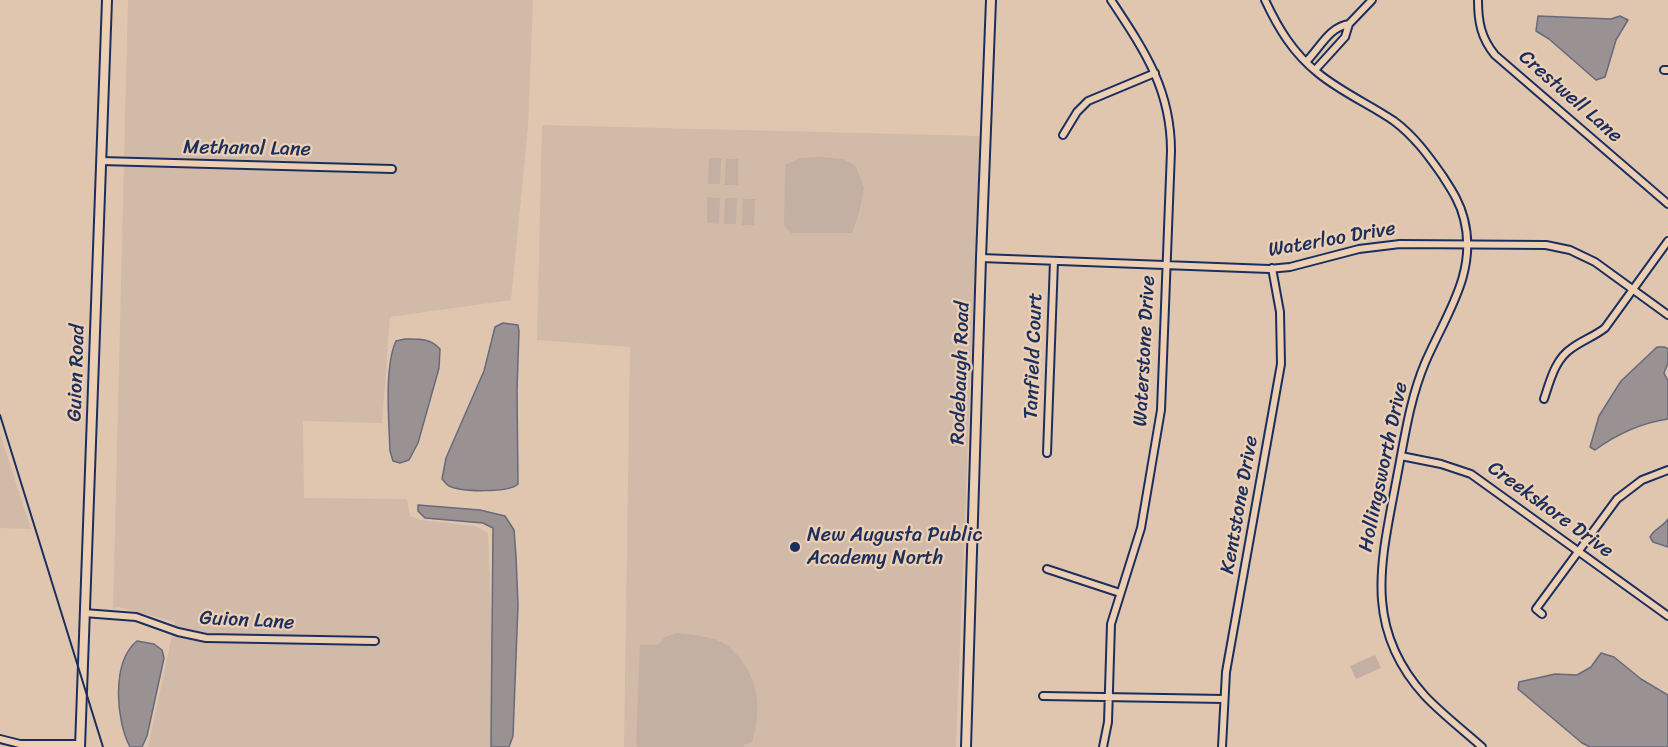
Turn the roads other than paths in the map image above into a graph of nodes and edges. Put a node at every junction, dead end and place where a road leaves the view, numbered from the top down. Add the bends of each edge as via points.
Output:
1 (107, 0) edge
2 (991, 0) edge
3 (1111, 0) edge
4 (1265, 0) edge
5 (1372, 0) edge
6 (1478, 0) edge
7 (1349, 24) junction
8 (1306, 62) junction
9 (1315, 70) junction
10 (1155, 73) junction
11 (1063, 135) dead end
12 (101, 161) junction
13 (392, 169) dead end
14 (1668, 204) edge
15 (1668, 241) edge
16 (1468, 245) junction
17 (981, 258) junction
18 (1054, 261) junction
19 (1167, 266) junction
20 (1272, 268) junction
21 (1633, 290) junction
22 (1668, 315) edge
23 (1544, 399) dead end
24 (1047, 453) dead end
25 (1401, 456) junction
26 (1668, 470) edge
27 (1579, 551) junction
28 (1047, 569) dead end
29 (1120, 593) junction
30 (84, 613) junction
31 (1542, 615) dead end
32 (1668, 616) edge
33 (375, 641) dead end
34 (1043, 696) dead end
35 (1109, 697) junction
36 (1224, 699) junction
37 (0, 739) edge
38 (80, 746) edge
39 (966, 747) edge
40 (1102, 747) edge
41 (1222, 747) edge
42 (1482, 747) edge

1 - 12 street, Guion Road
2 - 17 street, Rodebaugh Road
3 - 10 street, Waterstone Drive
4 - 8 street, Hollingsworth Drive via 1285,37
5 - 7 street
6 - 14 street, Crestwell Lane via 1481,31 1495,55
7 - 8 street via 1328,35
7 - 9 street via 1345,37
8 - 9 street, Hollingsworth Drive
9 - 16 street, Hollingsworth Drive via 1393,121 1421,146 1459,202
10 - 11 street via 1088,101
10 - 19 street, Waterstone Drive via 1166,105 1171,138
12 - 13 street, Methanol Lane
12 - 30 street, Guion Road
15 - 21 street
16 - 20 street, Waterloo Drive via 1392,244
16 - 21 street, Waterloo Drive via 1537,244 1576,252
16 - 25 street, Hollingsworth Drive via 1461,288 1418,379
17 - 18 street, Waterloo Drive
17 - 39 street, Rodebaugh Road
18 - 19 street, Waterloo Drive
18 - 24 street, Tanfield Court
19 - 20 street, Waterloo Drive
19 - 29 street, Waterstone Drive via 1161,410 1141,528
20 - 36 street, Kentstone Drive via 1280,312 1280,371
21 - 22 street, Waterloo Drive
21 - 23 street via 1605,328 1562,356
25 - 27 street, Creekshore Drive via 1472,474
25 - 42 street, Hollingsworth Drive via 1381,567 1387,629 1402,664 1419,689
26 - 27 street via 1642,480 1619,497
27 - 31 street via 1536,609
27 - 32 street, Creekshore Drive
28 - 29 street
29 - 35 street, Waterstone Drive via 1111,628
30 - 33 street, Guion Lane via 136,617 206,638
30 - 38 street, Guion Road
34 - 35 street
35 - 36 street
35 - 40 street, Waterstone Drive
36 - 41 street, Kentstone Drive
37 - 38 street via 20,744

